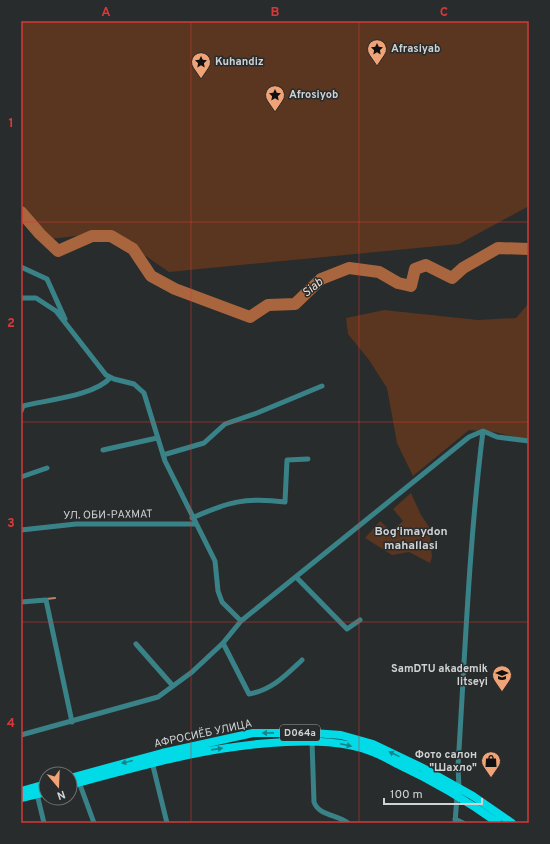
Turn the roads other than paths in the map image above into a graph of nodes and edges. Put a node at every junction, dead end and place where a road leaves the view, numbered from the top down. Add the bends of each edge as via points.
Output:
1 (21, 267) edge
2 (21, 298) edge
3 (67, 323) junction
4 (110, 378) junction
5 (322, 386) dead end
6 (21, 411) edge
7 (483, 431) junction
8 (157, 438) junction
9 (529, 442) edge
10 (103, 450) dead end
11 (163, 455) junction
12 (308, 459) dead end
13 (47, 468) dead end
14 (21, 477) edge
15 (192, 518) junction
16 (195, 524) junction
17 (21, 530) edge
18 (296, 577) junction
19 (21, 602) edge
20 (360, 620) dead end
21 (241, 621) junction
22 (223, 643) junction
23 (136, 644) dead end
24 (302, 660) dead end
25 (173, 686) junction
26 (72, 722) junction
27 (21, 735) edge
28 (312, 741) junction
29 (152, 762) junction
30 (78, 776) edge
31 (79, 782) joint
32 (38, 787) edge
33 (21, 792) edge
34 (458, 792) junction
35 (37, 794) joint
36 (21, 798) edge
37 (455, 821) edge
38 (44, 823) edge
39 (94, 823) edge
40 (167, 823) edge
41 (348, 823) edge
42 (463, 823) edge
43 (498, 823) edge
44 (512, 823) edge

1 - 3 street via 47,279
2 - 3 street via 36,298 56,311
3 - 4 street
4 - 6 street via 89,391 23,406
4 - 8 street via 140,388
5 - 11 street via 225,424 204,443
7 - 9 street via 497,437
7 - 18 street via 453,448
7 - 34 street via 467,616
8 - 10 street
8 - 11 street
11 - 15 street
12 - 15 street via 287,460 285,502 264,499 242,500
13 - 14 street
15 - 16 street
16 - 17 street, УЛ. ОБИ-РАХМАТ via 76,524
16 - 21 street via 215,561 218,591 222,602
18 - 20 street via 347,629
18 - 21 street
19 - 26 street via 46,600
21 - 22 street
22 - 24 street via 249,694 257,693 276,683
22 - 25 street
23 - 25 street
25 - 26 street via 158,697
26 - 27 street
29 -> 28 main road, АФРОСИЁБ УЛИЦА / D064a via 253,744
28 -> 34 main road, АФРОСИЁБ УЛИЦА / D064a via 370,751
28 - 41 street via 315,806 320,811
29 - 31 main road, АФРОСИЁБ УЛИЦА / D064a
29 - 40 street
34 -> 30 main road, АФРОСИЁБ УЛИЦА / D064a via 423,768 373,744 341,735 313,733 253,733 162,753
31 - 39 street
32 - 33 main road
34 - 37 street
34 - 43 main road, АФРОСИЁБ УЛИЦА / D064a
34 - 44 main road, АФРОСИЁБ УЛИЦА / D064a
35 - 36 main road
35 - 38 street
37 - 42 street

